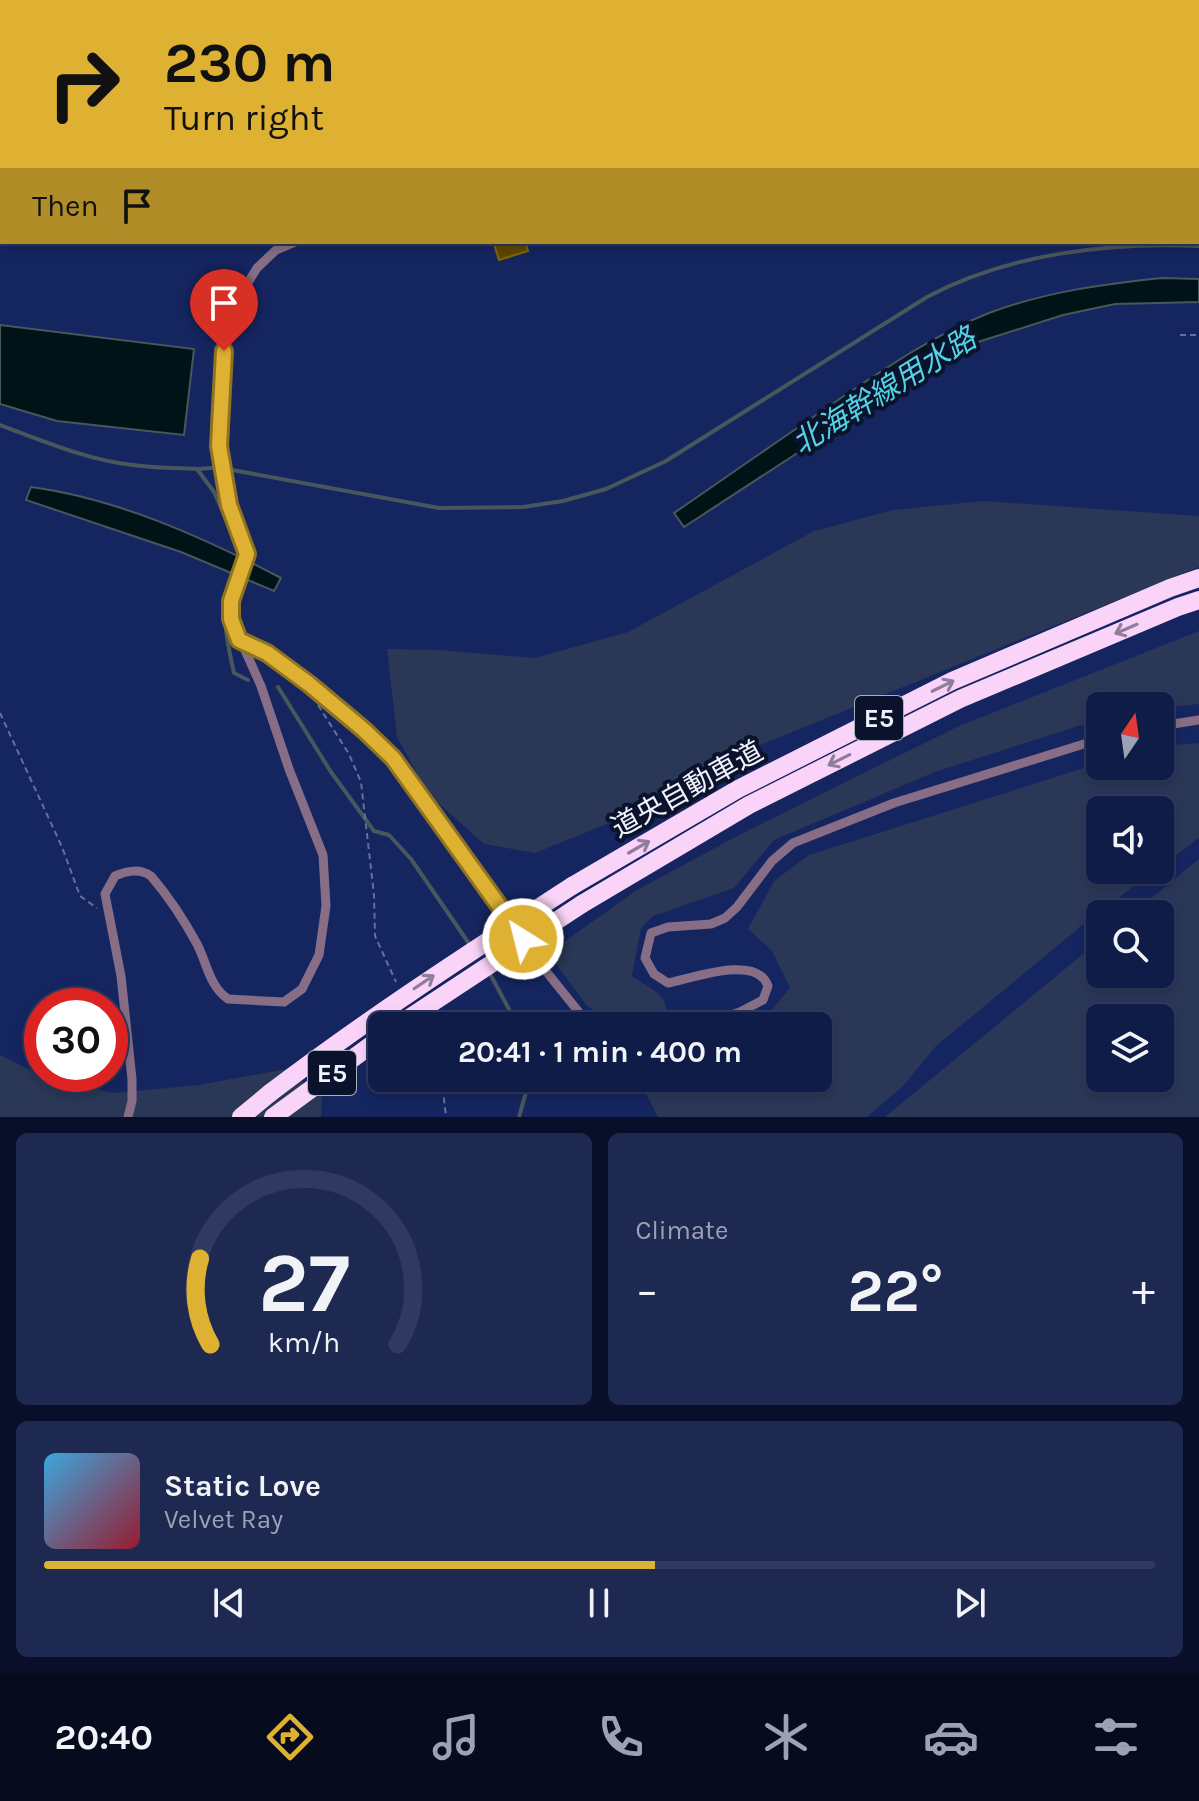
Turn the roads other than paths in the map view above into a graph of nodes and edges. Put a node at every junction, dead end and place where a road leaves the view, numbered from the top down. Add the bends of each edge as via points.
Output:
1 (290, 244) edge
2 (1199, 578) edge
3 (1199, 600) edge
4 (239, 640) junction
5 (1199, 720) edge
6 (1174, 724) edge
7 (1086, 743) edge
8 (418, 1012) edge
9 (579, 1012) edge
10 (733, 1012) edge
11 (368, 1047) edge
12 (278, 1113) edge
13 (128, 1117) edge
14 (241, 1117) edge

1 - 4 street via 257,268 239,297 224,351 219,446 229,505 247,554 231,601
14 -> 2 highway, 道央自動車道 / E5, bridge via 413,989 572,886 738,789 952,681
3 -> 8 highway, 道央自動車道 / E5, bridge via 960,699 749,805 582,904
4 - 9 street via 309,684 393,758
4 - 13 street via 323,855 326,906 319,955 302,989 284,1002 228,999 151,876 130,871 115,876 105,894 132,1079
5 - 6 street
7 - 10 street via 894,803 793,843 725,918 651,933 645,958 654,974 668,983 741,969 765,977 763,1000
11 - 12 highway, E5

